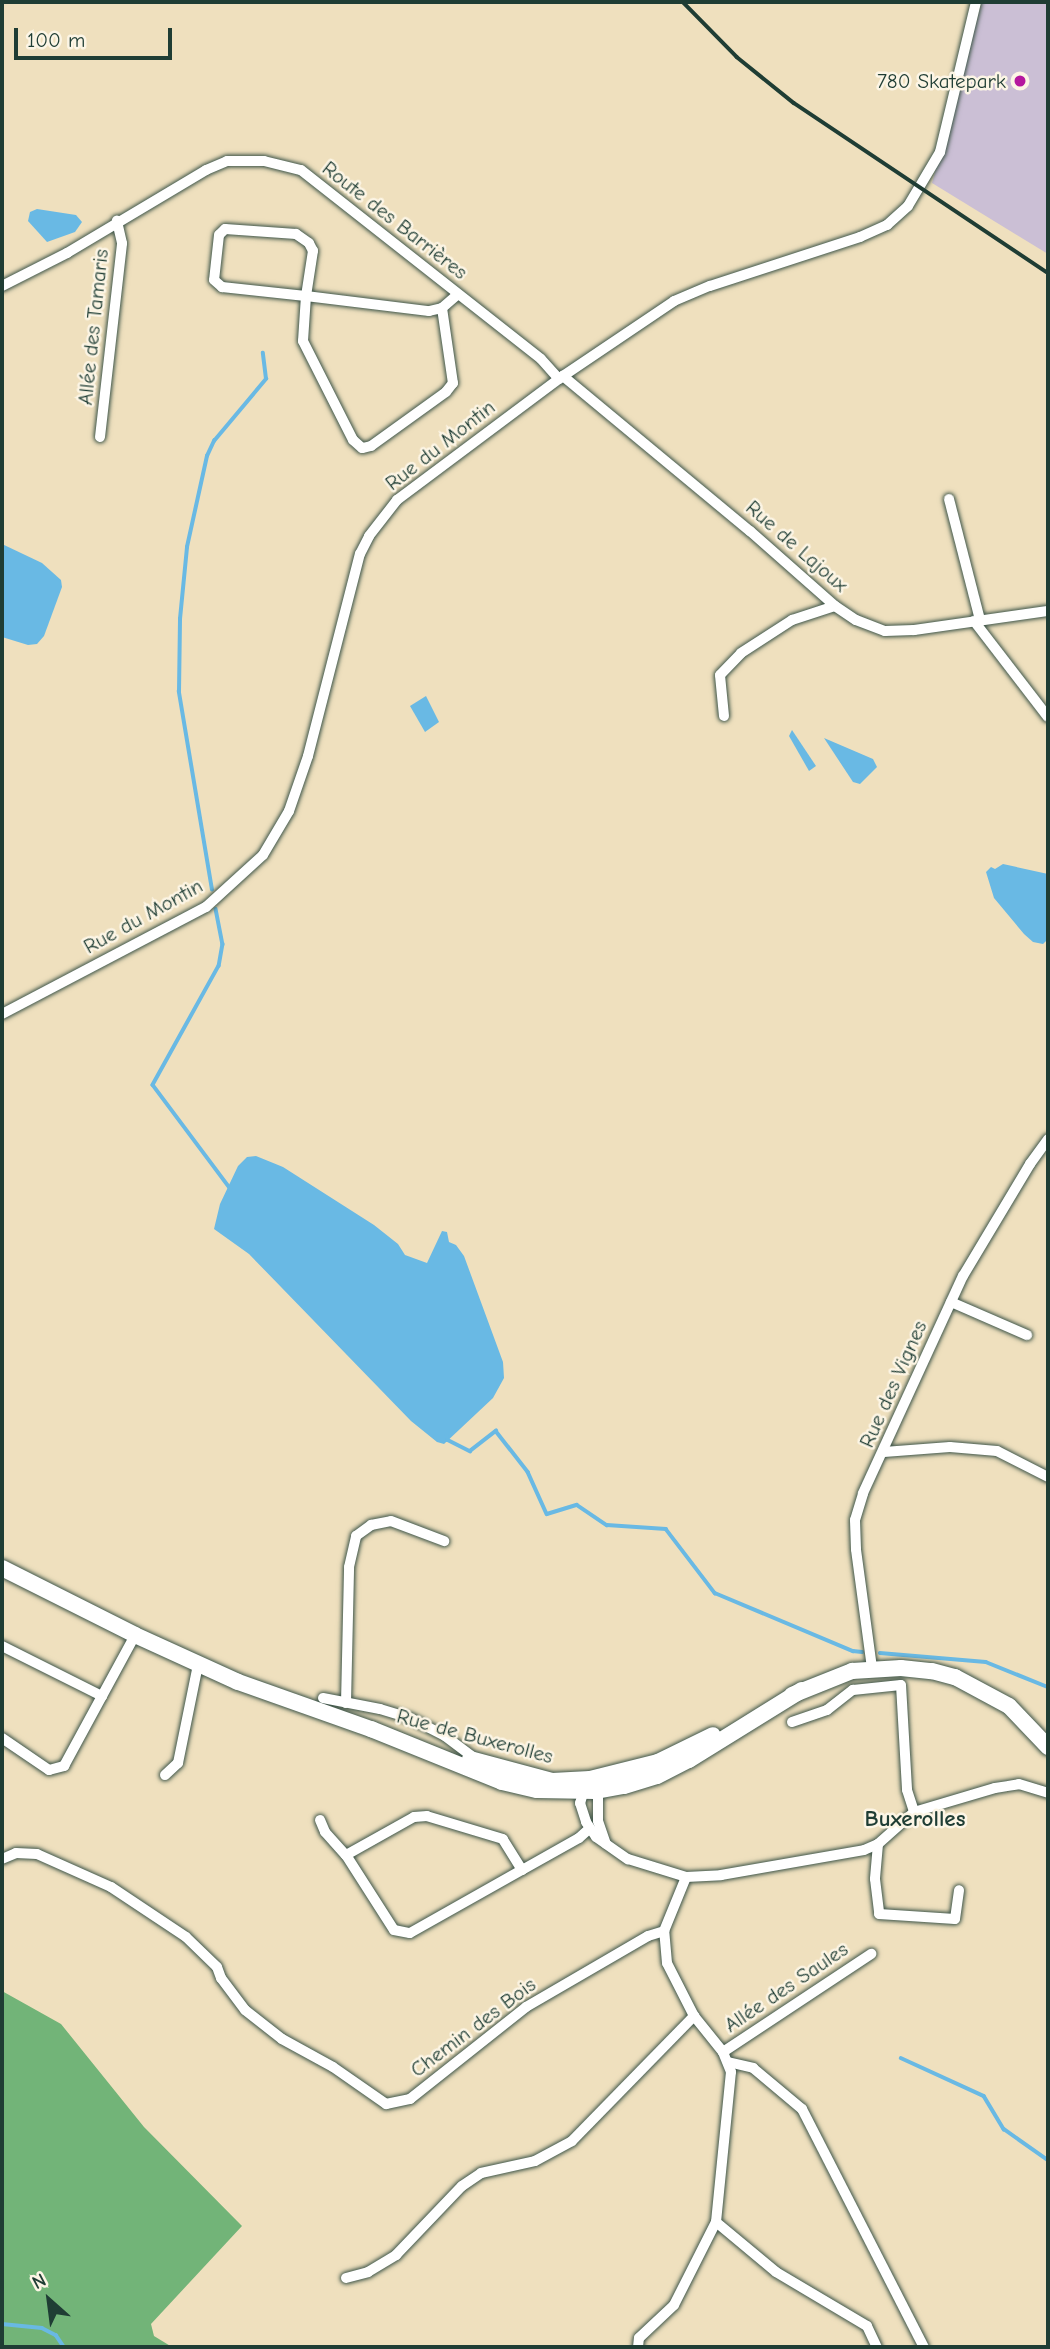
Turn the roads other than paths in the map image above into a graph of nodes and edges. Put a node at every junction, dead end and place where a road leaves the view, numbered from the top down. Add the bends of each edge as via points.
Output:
1 (976, 2) edge
2 (117, 222) junction
3 (2, 286) edge
4 (458, 293) junction
5 (306, 296) junction
6 (442, 308) junction
7 (561, 378) junction
8 (100, 437) dead end
9 (949, 499) dead end
10 (835, 606) junction
11 (1048, 611) edge
12 (977, 620) junction
13 (724, 716) dead end
14 (1048, 717) edge
15 (2, 1014) edge
16 (1048, 1139) edge
17 (951, 1303) junction
18 (1027, 1335) dead end
19 (884, 1452) junction
20 (1048, 1477) edge
21 (444, 1541) dead end
22 (2, 1568) edge
23 (135, 1635) junction
24 (2, 1646) edge
25 (198, 1665) junction
26 (872, 1668) junction
27 (102, 1696) junction
28 (323, 1698) dead end
29 (346, 1703) junction
30 (380, 1709) junction
31 (792, 1722) dead end
32 (371, 1729) junction
33 (2, 1738) edge
34 (1048, 1747) edge
35 (480, 1762) junction
36 (165, 1775) dead end
37 (589, 1787) junction
38 (1048, 1793) edge
39 (914, 1812) junction
40 (320, 1820) dead end
41 (589, 1829) junction
42 (606, 1844) junction
43 (878, 1844) junction
44 (346, 1855) junction
45 (2, 1859) edge
46 (522, 1870) junction
47 (686, 1877) junction
48 (959, 1890) dead end
49 (664, 1931) junction
50 (871, 1954) dead end
51 (694, 2016) junction
52 (725, 2057) junction
53 (716, 2222) junction
54 (346, 2278) dead end
55 (638, 2347) edge
56 (877, 2347) edge
57 (924, 2347) edge

1 - 7 street, Rue du Montin via 940,152 908,205 887,225 674,301
2 - 3 street, Route des Barrières
2 - 4 street, Route des Barrières via 217,165 264,161 301,170
2 - 8 street, Allée des Tamaris via 122,243
4 - 6 street
4 - 7 street, Route des Barrières
5 - 5 street via 222,287 214,281 219,235 225,229 296,234 309,243 313,251
5 - 6 street via 429,311
5 - 6 street via 303,341 353,440 362,448 371,446 453,383
7 - 10 street, Rue de Lajoux via 714,500
7 - 15 street, Rue du Montin via 397,500 369,536 353,574 308,756 289,811 263,855 206,907
9 - 12 street
10 - 12 street, Rue de Lajoux via 885,631
10 - 13 street via 792,620 741,653 720,675
11 - 12 street, Rue de Lajoux
12 - 14 street
16 - 17 street, Rue des Vignes
17 - 18 street
17 - 19 street, Rue des Vignes
19 - 20 street via 950,1447 997,1451
19 - 26 street, Rue des Vignes via 855,1520
21 - 29 street via 391,1521 372,1525 356,1536 349,1567
22 - 23 street, Rue de Buxerolles
23 - 25 street, Rue de Buxerolles
23 - 27 street
24 - 27 street
25 - 32 street, Rue de Buxerolles
25 - 36 street via 178,1763
26 - 34 street, Rue de Buxerolles via 955,1677 1009,1706
26 - 37 street, Rue de Buxerolles via 830,1677 802,1690 657,1776 624,1786
27 - 33 street via 64,1766 49,1770
28 - 29 street
29 - 30 street
30 - 32 street
30 - 35 street via 445,1736
31 - 39 street via 827,1710 853,1690 901,1685 907,1790
32 - 35 street, Rue de Buxerolles
32 - 37 street, Rue de Buxerolles via 502,1782 537,1790
35 - 37 street, Rue de Buxerolles
37 - 41 street via 580,1803
37 - 42 street
38 - 39 street via 1018,1784
39 - 43 street
40 - 44 street
41 - 42 street
41 - 46 street
42 - 47 street via 650,1868
43 - 47 street via 721,1875
43 - 48 street via 879,1914 955,1919
44 - 46 street via 414,1817 427,1816 503,1839
44 - 46 street via 394,1930 410,1933
45 - 49 street, Chemin des Bois via 16,1853 37,1854 111,1887 187,1937 217,1967 245,2010 386,2104 410,2099 526,2007
47 - 49 street
49 - 51 street via 667,1963
50 - 52 street, Allée des Saules
51 - 52 street
51 - 54 street via 572,2141 535,2161 481,2173 462,2186 396,2255 368,2272
52 - 53 street via 731,2072
52 - 57 street via 753,2068 802,2109
53 - 55 street via 674,2305 639,2338
53 - 56 street via 776,2272 867,2326

